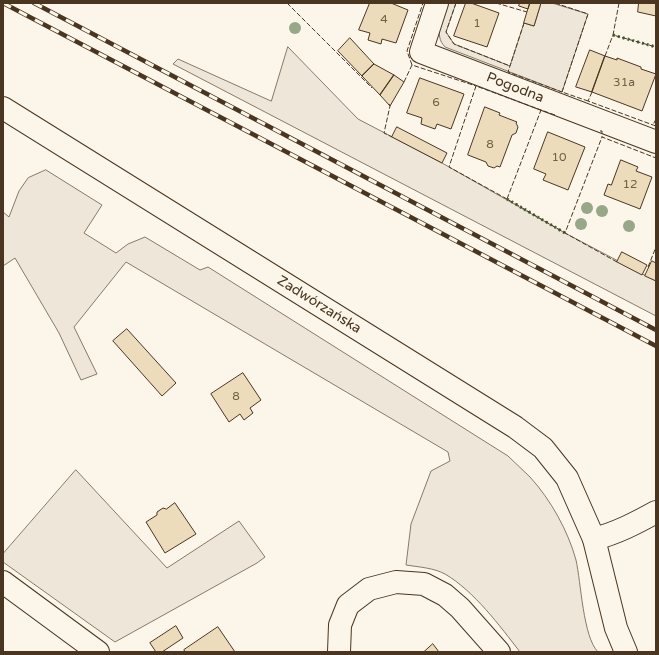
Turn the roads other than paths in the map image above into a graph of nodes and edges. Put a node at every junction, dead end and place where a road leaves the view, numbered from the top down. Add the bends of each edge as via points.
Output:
1 (437, 3) edge
2 (3, 108) edge
3 (656, 142) edge
4 (656, 512) edge
5 (594, 540) junction
6 (3, 582) edge
7 (98, 652) edge
8 (339, 652) edge
9 (499, 652) edge
10 (626, 652) edge

1 - 3 street, Pogodna via 421,52
2 - 5 street, Zadwórzańska via 515,427 543,448 567,478
4 - 5 street via 632,526
5 - 10 street, Zadwórzańska via 616,628
6 - 7 street
8 - 9 street via 340,625 348,605 369,590 396,582 424,584 445,595

